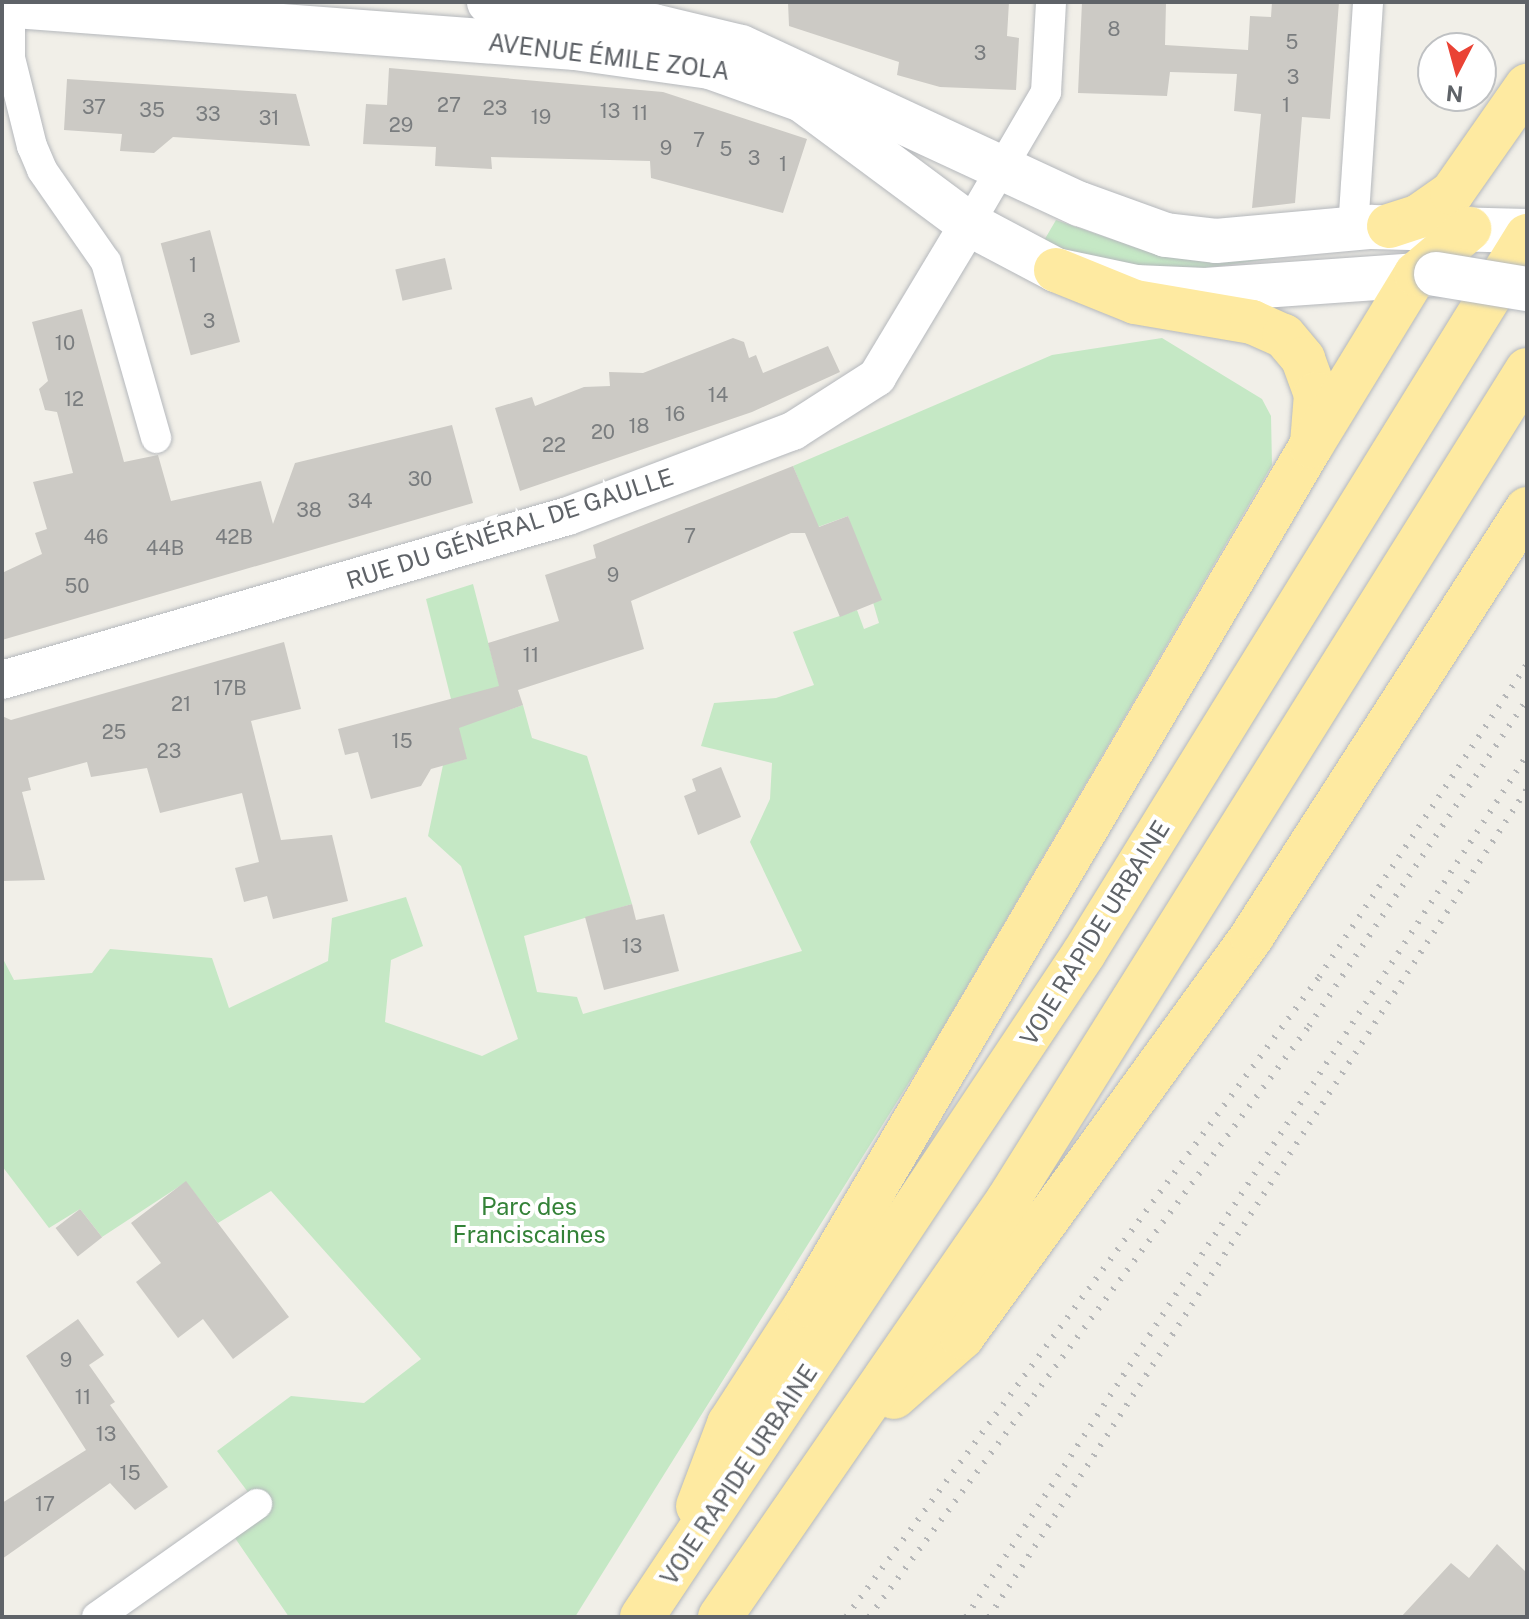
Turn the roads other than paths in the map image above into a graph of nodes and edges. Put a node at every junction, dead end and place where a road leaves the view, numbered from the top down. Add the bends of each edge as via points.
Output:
1 (489, 2) edge
2 (1051, 2) edge
3 (1368, 2) edge
4 (7, 4) edge
5 (1527, 86) edge
6 (1003, 168) junction
7 (969, 224) junction
8 (1371, 228) junction
9 (1527, 233) edge
10 (1440, 243) junction
11 (1056, 270) junction
12 (1527, 270) edge
13 (1527, 289) edge
14 (1205, 290) junction
15 (1527, 370) edge
16 (156, 438) dead end
17 (1311, 446) junction
18 (1527, 509) edge
19 (2, 680) edge
20 (847, 1438) junction
21 (257, 1504) dead end
22 (672, 1575) junction
23 (97, 1617) edge
24 (642, 1617) edge
25 (720, 1617) edge

1 - 6 main road, AVENUE ÉMILE ZOLA via 653,26 741,47
2 - 6 street via 1046,92
3 - 8 street
4 - 7 main road, AVENUE ÉMILE ZOLA via 575,48 710,67 802,100
4 - 16 street via 12,68 32,146 106,262
5 - 10 highway
6 - 7 street
6 - 8 main road, AVENUE ÉMILE ZOLA via 1112,217 1182,238 1235,240
7 - 11 main road, AVENUE ÉMILE ZOLA
7 - 19 street, RUE DU GÉNÉRAL DE GAULLE via 877,377 793,431 533,527
8 - 10 highway
8 - 14 main road, AVENUE ÉMILE ZOLA via 1316,260
9 - 10 main road
9 - 22 highway, VOIE RAPIDE URBAINE via 1084,953
10 - 12 main road, bridge
10 - 13 main road, bridge
10 - 14 main road, AVENUE ÉMILE ZOLA
10 - 17 highway
11 - 14 main road, AVENUE ÉMILE ZOLA via 1136,287
11 - 17 highway via 1135,302 1252,322 1284,336 1303,359 1316,394
15 - 20 highway via 1068,1107
17 - 22 highway via 806,1305 729,1424
18 - 20 highway via 1252,936 962,1337
20 - 25 highway
21 - 23 street
22 - 24 highway, VOIE RAPIDE URBAINE

